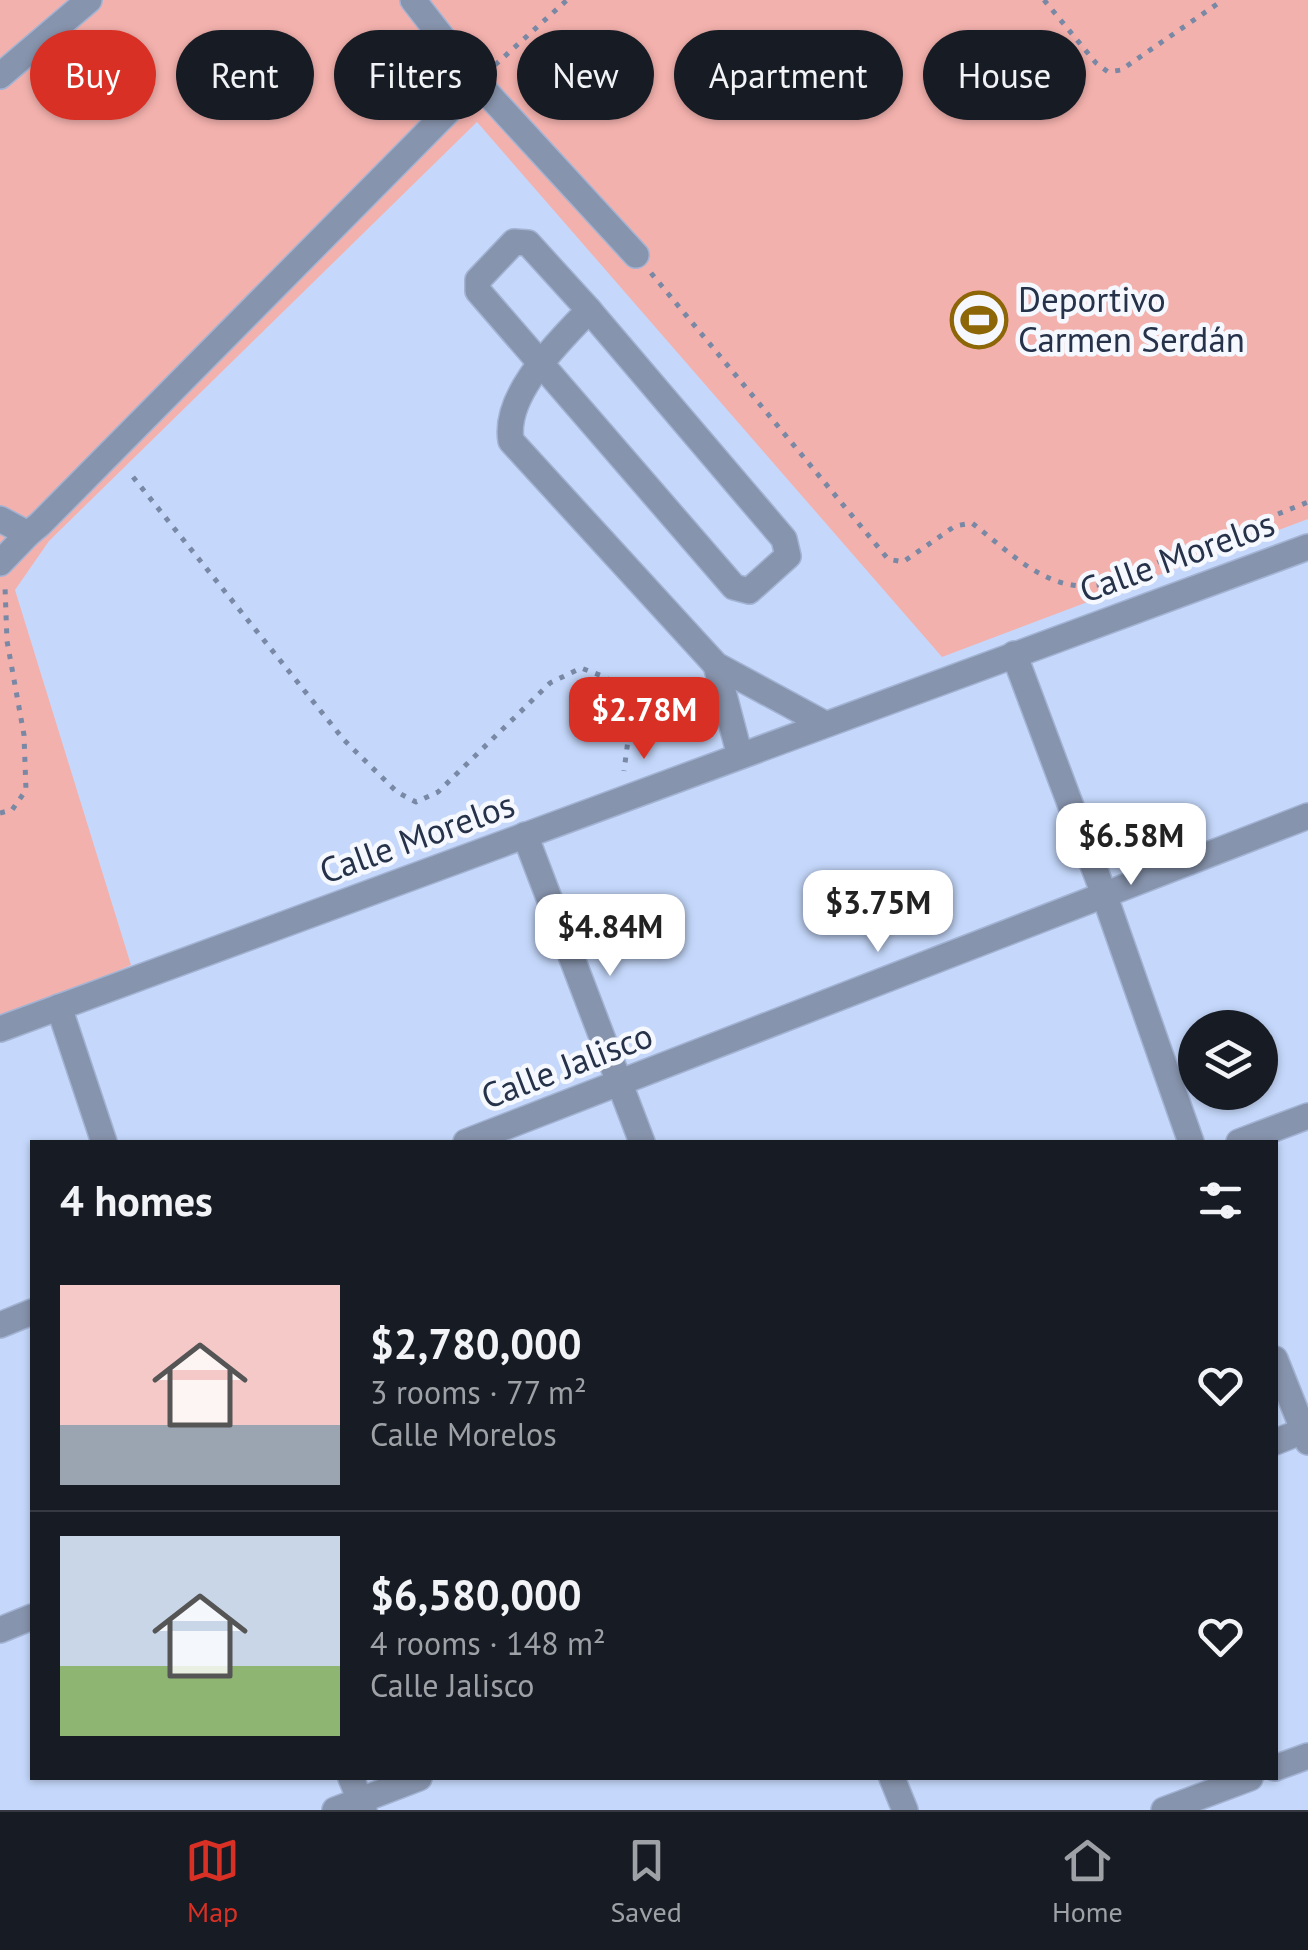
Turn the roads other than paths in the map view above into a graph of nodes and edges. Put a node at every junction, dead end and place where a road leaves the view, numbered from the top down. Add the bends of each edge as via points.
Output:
1 (89, 0) edge
2 (413, 0) edge
3 (436, 30) edge
4 (0, 76) edge
5 (497, 105) edge
6 (438, 120) edge
7 (636, 256) road end
8 (589, 310) junction
9 (539, 363) junction
10 (0, 519) edge
11 (28, 534) junction
12 (1308, 546) edge
13 (2, 569) edge
14 (1014, 654) junction
15 (716, 666) junction
16 (825, 724) junction
17 (740, 756) junction
18 (1308, 816) edge
19 (525, 835) junction
20 (1104, 897) junction
21 (59, 1008) junction
22 (0, 1029) edge
23 (620, 1083) junction
24 (1308, 1116) edge
25 (103, 1140) edge
26 (471, 1140) edge
27 (641, 1140) edge
28 (1190, 1140) edge
29 (1244, 1140) edge
30 (30, 1313) edge
31 (0, 1324) edge
32 (1278, 1365) edge
33 (1306, 1434) edge
34 (1278, 1441) edge
35 (30, 1618) edge
36 (0, 1630) edge
37 (1308, 1756) edge
38 (1278, 1767) edge
39 (412, 1780) edge
40 (893, 1780) edge
41 (1245, 1780) edge
42 (358, 1796) edge
43 (335, 1810) edge
44 (905, 1810) edge
45 (1164, 1810) edge

1 - 4 street
2 - 3 street
5 - 7 street
6 - 11 street
8 - 9 street
8 - 9 street via 528,243 514,242 478,280 478,291
8 - 9 street via 784,540 788,556 749,591 734,587
9 - 15 street via 508,423 511,441
10 - 11 street
11 - 13 street
12 - 14 street, Calle Morelos
14 - 16 street, Calle Morelos
14 - 20 street
15 - 16 street
15 - 17 street
16 - 17 street, Calle Morelos
17 - 19 street, Calle Morelos
18 - 20 street, Calle Jalisco
19 - 21 street, Calle Morelos
19 - 23 street
20 - 23 street, Calle Jalisco
20 - 28 street
21 - 22 street, Calle Morelos
21 - 25 street
23 - 26 street, Calle Jalisco
23 - 27 street
24 - 29 street
30 - 31 street
32 - 33 street
33 - 34 street
35 - 36 street
37 - 38 street
39 - 42 street
40 - 44 street
41 - 45 street
42 - 43 street

